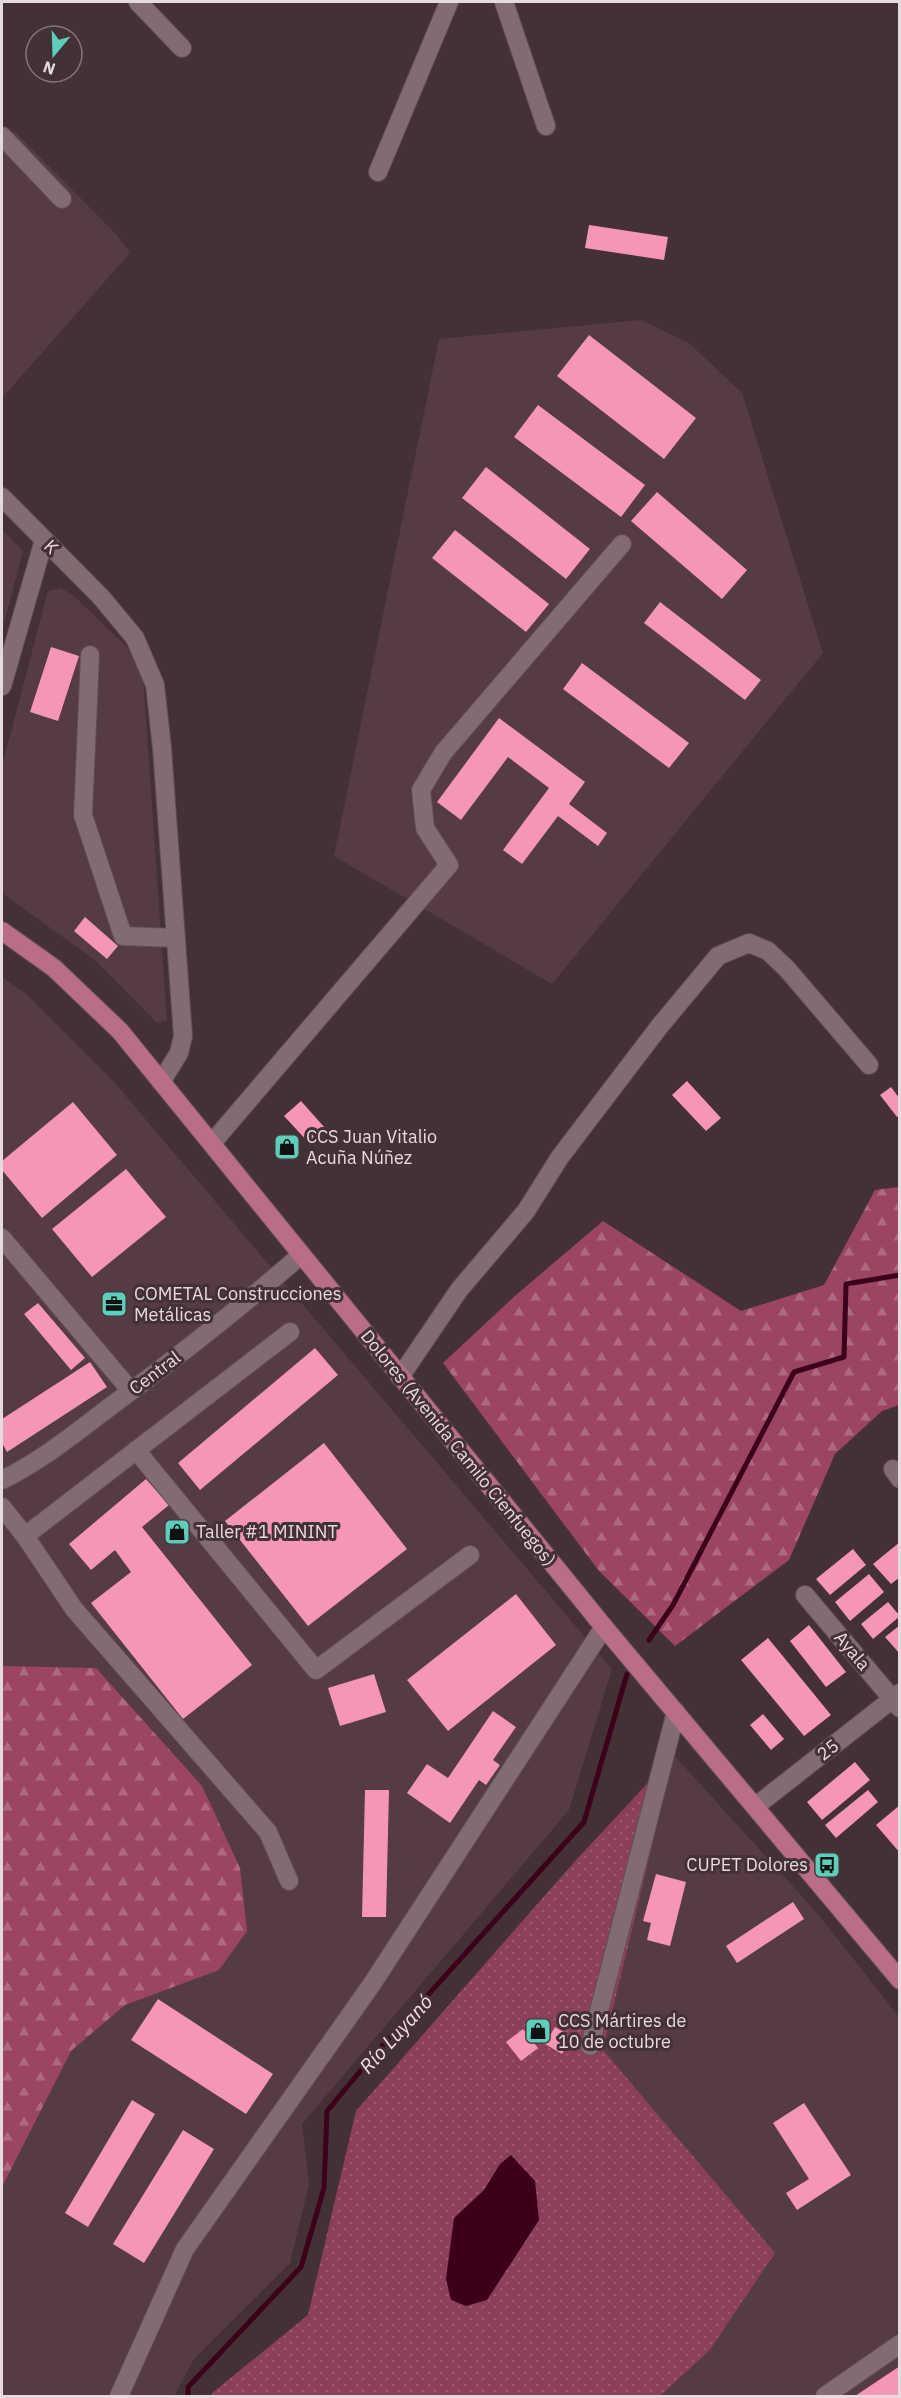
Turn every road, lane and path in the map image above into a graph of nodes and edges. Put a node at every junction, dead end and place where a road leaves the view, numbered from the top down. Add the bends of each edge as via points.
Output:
1 (138, 2) edge
2 (449, 2) edge
3 (504, 2) edge
4 (182, 48) dead end
5 (546, 126) dead end
6 (2, 136) edge
7 (378, 172) dead end
8 (62, 199) dead end
9 (2, 497) edge
10 (44, 540) junction
11 (622, 544) dead end
12 (90, 655) dead end
13 (2, 686) edge
14 (2, 931) edge
15 (176, 938) junction
16 (869, 1065) dead end
17 (161, 1082) junction
18 (212, 1143) junction
19 (2, 1238) edge
20 (301, 1255) junction
21 (290, 1332) dead end
22 (400, 1377) junction
23 (131, 1391) junction
24 (136, 1450) junction
25 (2, 1480) edge
26 (2, 1507) edge
27 (25, 1536) junction
28 (470, 1555) dead end
29 (805, 1595) dead end
30 (604, 1627) junction
31 (897, 1700) edge
32 (676, 1712) junction
33 (756, 1806) junction
34 (289, 1881) dead end
35 (900, 1980) edge
36 (590, 2046) dead end
37 (900, 2344) edge
38 (119, 2397) edge
39 (825, 2397) edge

1 - 4 street
2 - 7 street
3 - 5 street
6 - 8 street
9 - 10 street, K
10 - 13 street
10 - 15 street, K via 135,638 155,685
11 - 18 street via 443,753 421,790 425,828 449,865
12 - 15 street via 83,815 123,936
14 - 17 main road, Dolores (Avenida Camilo Cienfuegos) via 54,968 86,998 120,1031
15 - 17 street, K via 183,1036 179,1053
16 - 22 street via 768,951 749,943 718,956 560,1157 526,1211 459,1290
17 - 18 main road, Dolores (Avenida Camilo Cienfuegos)
18 - 20 main road, Dolores (Avenida Camilo Cienfuegos)
19 - 23 street
20 - 22 main road, Dolores (Avenida Camilo Cienfuegos)
20 - 23 street, Central via 226,1319
21 - 24 street
22 - 30 main road, Dolores (Avenida Camilo Cienfuegos)
23 - 25 street, Central via 30,1466
24 - 27 street
24 - 28 street via 316,1670
26 - 27 street
27 - 34 street via 74,1609 268,1832
29 - 31 street, Ayala
30 - 32 main road, Dolores (Avenida Camilo Cienfuegos)
30 - 38 street via 372,1984 185,2249
31 - 33 street, 25
32 - 33 main road, Dolores (Avenida Camilo Cienfuegos)
32 - 36 street
33 - 35 main road, Dolores (Avenida Camilo Cienfuegos)
37 - 39 street

